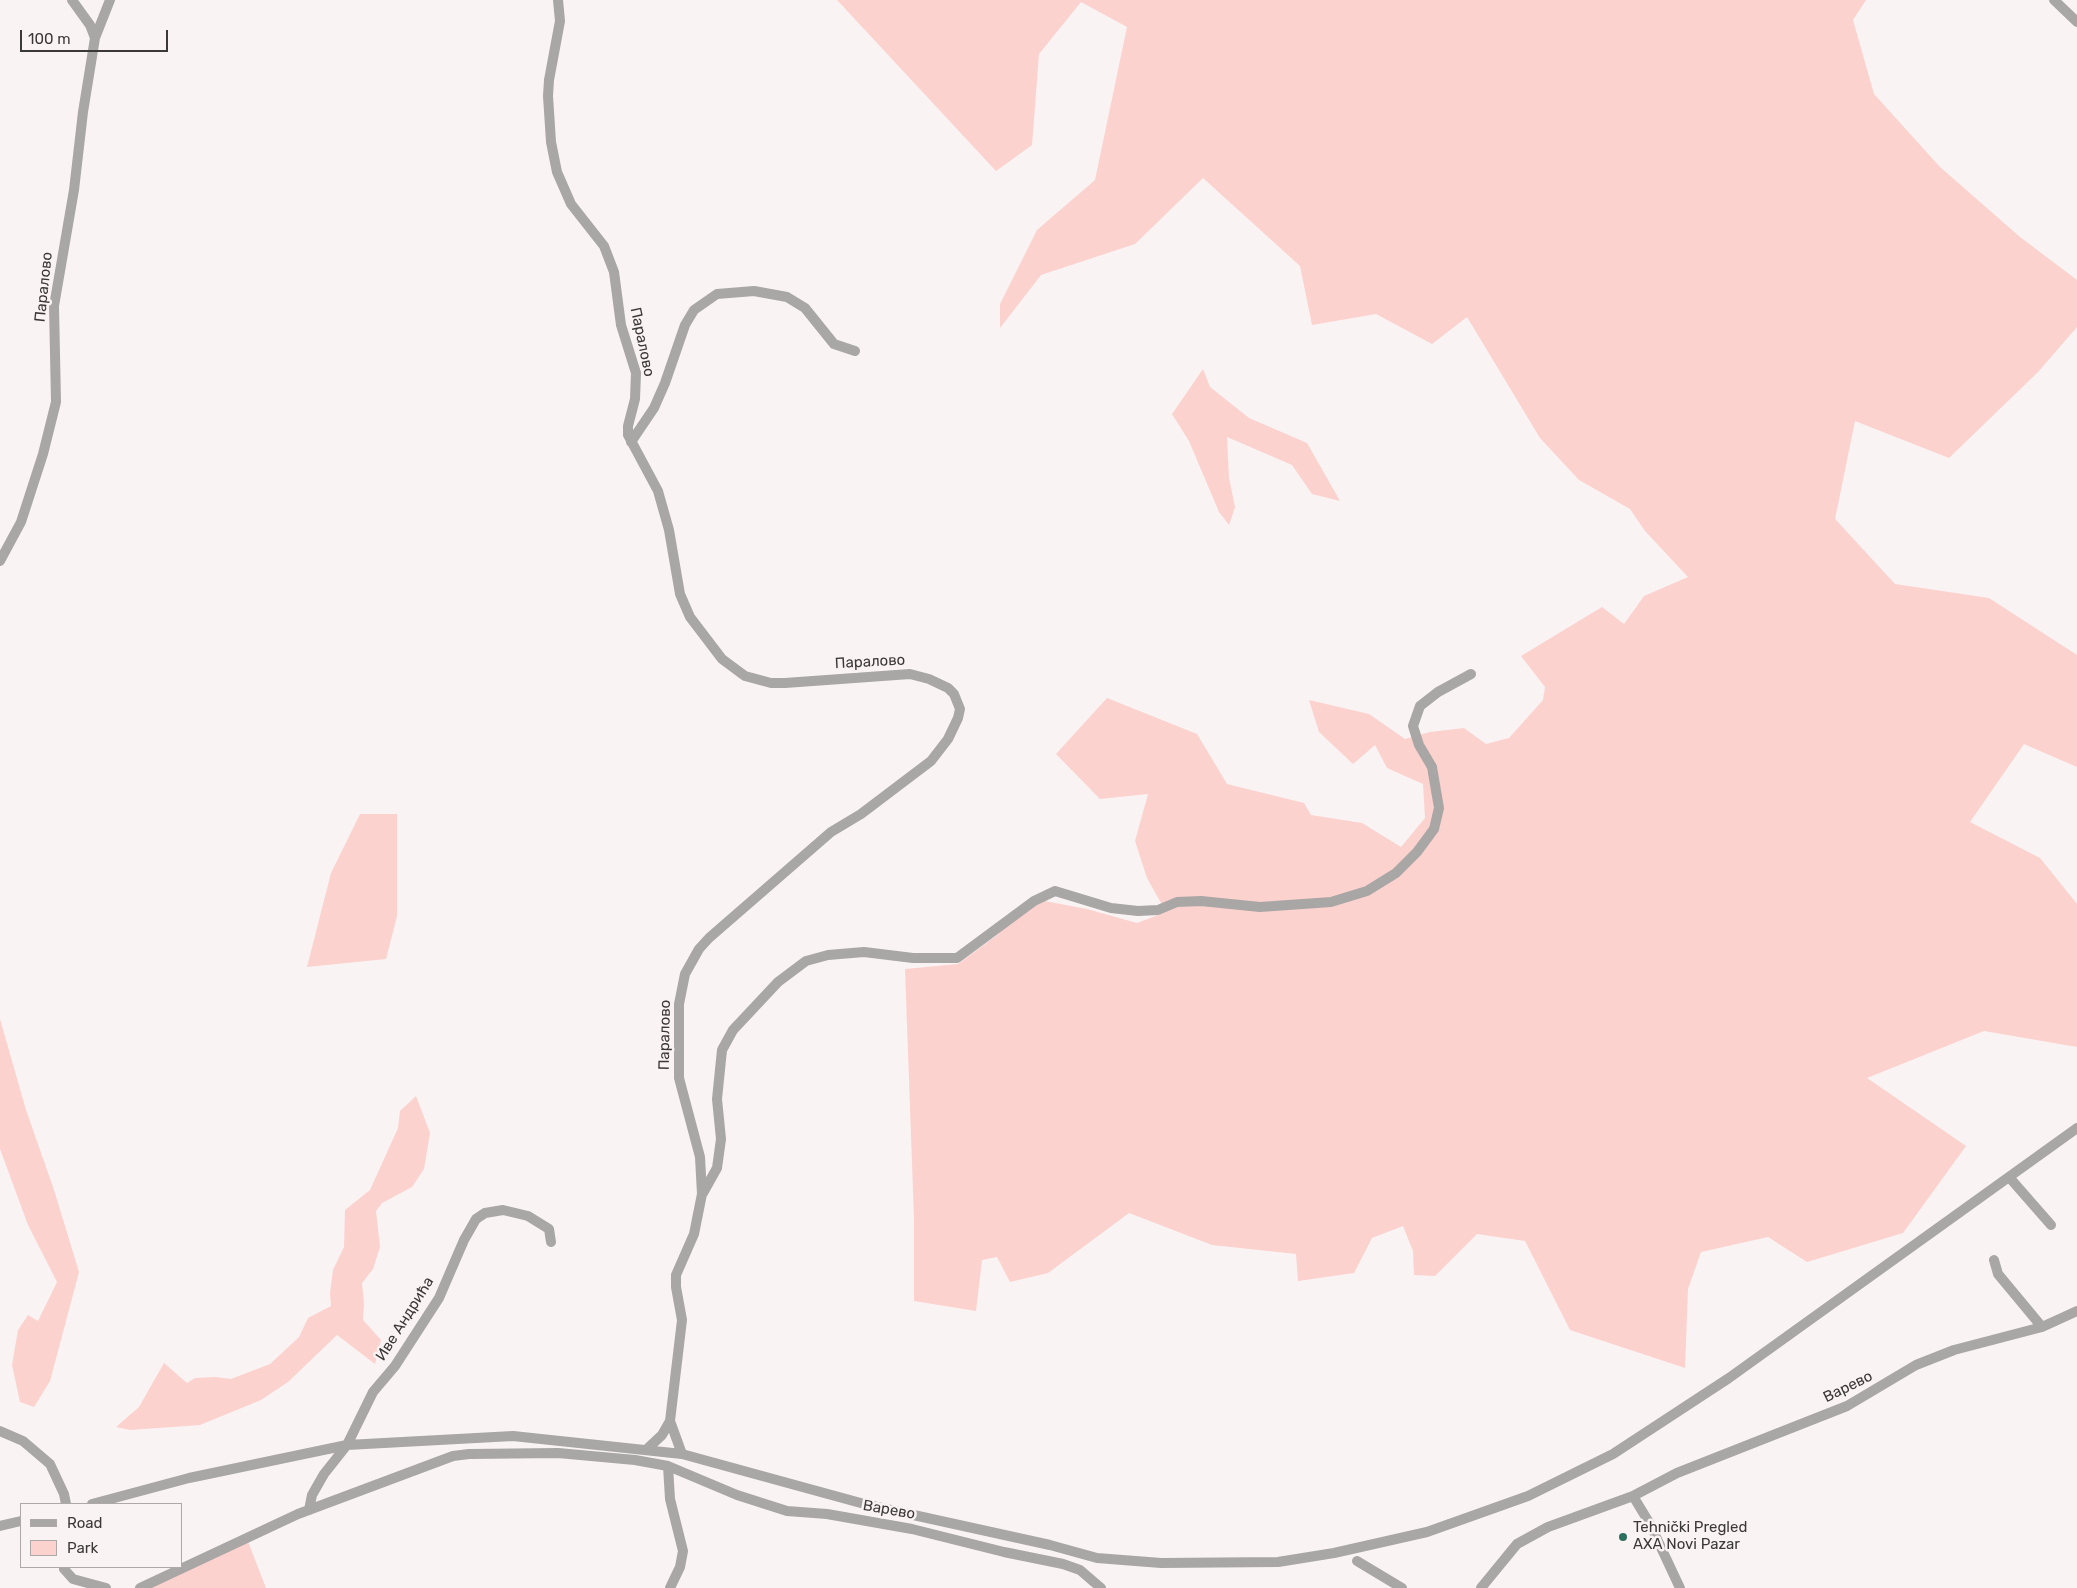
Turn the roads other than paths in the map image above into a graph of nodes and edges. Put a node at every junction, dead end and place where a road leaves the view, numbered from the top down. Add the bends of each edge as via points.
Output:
1 (72, 0) edge
2 (110, 0) edge
3 (558, 0) edge
4 (2054, 0) edge
5 (2077, 22) edge
6 (95, 38) junction
7 (855, 351) dead end
8 (631, 442) junction
9 (0, 561) edge
10 (1472, 674) dead end
11 (2077, 1128) edge
12 (2009, 1177) junction
13 (702, 1194) junction
14 (2051, 1225) dead end
15 (551, 1242) dead end
16 (1994, 1260) dead end
17 (2077, 1311) edge
18 (2042, 1327) junction
19 (670, 1421) junction
20 (0, 1431) edge
21 (347, 1445) junction
22 (646, 1450) junction
23 (682, 1454) junction
24 (668, 1466) junction
25 (1633, 1496) junction
26 (66, 1503) edge
27 (96, 1503) edge
28 (309, 1510) junction
29 (20, 1521) edge
30 (0, 1526) edge
31 (1070, 1550) junction
32 (1357, 1561) dead end
33 (1064, 1564) junction
34 (64, 1568) edge
35 (106, 1588) edge
36 (140, 1588) edge
37 (670, 1588) edge
38 (1101, 1588) edge
39 (1402, 1588) edge
40 (1480, 1588) edge
41 (1680, 1588) edge

1 - 6 street
2 - 6 street, Паралово
3 - 8 street, Паралово via 559,35 548,80 551,142 564,193 604,246 614,272 621,326 636,373 635,399 628,426
4 - 5 street
6 - 9 street, Паралово via 54,306 56,402 21,522
7 - 8 street via 834,344 805,308 787,297 754,291 717,294 694,310 685,324 654,408
8 - 13 street, Паралово via 651,476 663,506 684,605 706,640 733,669 771,682 900,674 920,676 948,688 960,709 948,739 922,770 831,832 709,938 690,962 679,1004 679,1072 700,1157
10 - 13 street via 1420,706 1413,726 1419,745 1432,767 1439,808 1434,829 1396,873 1367,891 1330,902 1260,907 1178,902 1158,910 1138,911 1111,908 1055,891 1034,901 957,958 913,958 864,952 828,955 806,962 778,982 733,1030 722,1050 717,1099 721,1139 718,1168
11 - 12 street
12 - 14 street
12 - 31 street via 1728,1378 1613,1454 1528,1496 1427,1532 1278,1562 1161,1563 1097,1558
13 - 19 street, Паралово via 694,1234 676,1275 682,1320
15 - 21 street, Иве Андрића via 548,1229 528,1216 503,1210 485,1213 476,1219 439,1298 395,1366 373,1392
16 - 18 street via 1998,1274
17 - 18 street, Варево
18 - 25 street, Варево via 1954,1350 1916,1365 1847,1406 1677,1473
19 - 22 street, Паралово via 662,1435
19 - 23 street, Паралово
20 - 26 street via 23,1441 50,1464
21 - 22 street via 513,1436
21 - 27 street via 189,1478
21 - 28 street, Иве Андрића via 324,1474 312,1495
22 - 23 street
23 - 31 street via 868,1505
24 - 28 street via 558,1453 469,1454 453,1456
24 - 33 street, Варево via 737,1495 787,1510 912,1529
24 - 37 street via 670,1499 682,1551 680,1567
25 - 40 street, Варево via 1548,1527 1517,1544
25 - 41 street
28 - 36 street
29 - 30 street
31 - 33 street
32 - 39 street
33 - 38 street, Варево via 1080,1570
34 - 35 street via 72,1579

